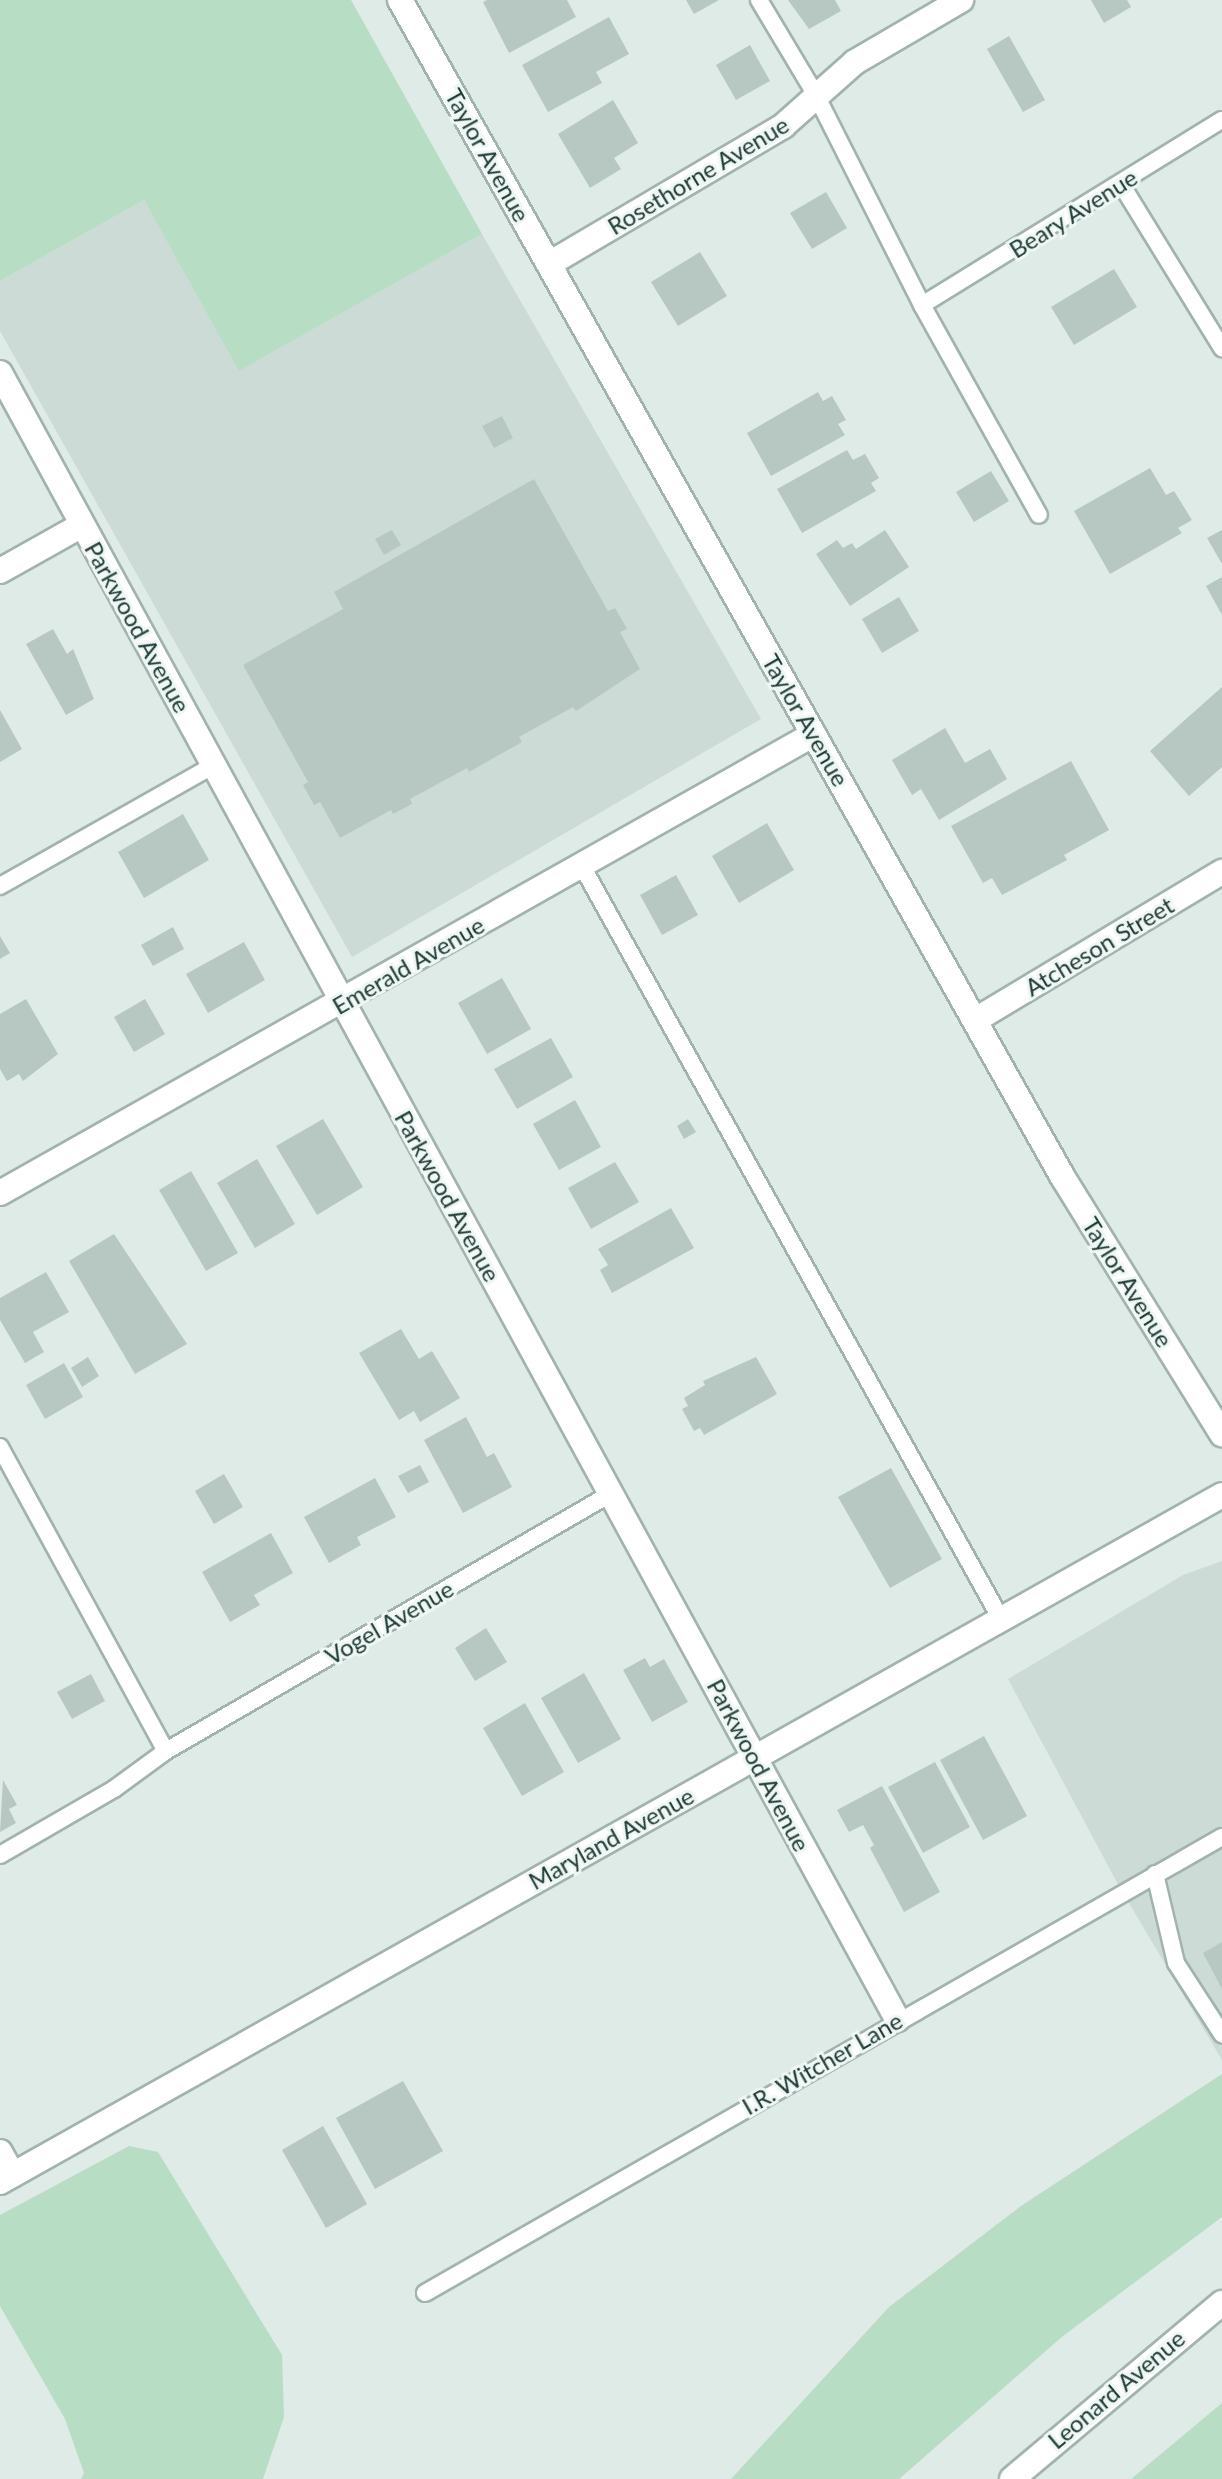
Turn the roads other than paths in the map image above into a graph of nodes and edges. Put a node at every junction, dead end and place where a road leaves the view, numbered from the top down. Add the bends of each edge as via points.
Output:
1 (400, 0) edge
2 (759, 0) edge
3 (961, 0) edge
4 (817, 97) junction
5 (1222, 120) edge
6 (1121, 184) junction
7 (549, 264) junction
8 (922, 305) junction
9 (1222, 348) edge
10 (0, 373) edge
11 (1039, 515) dead end
12 (82, 525) junction
13 (0, 571) edge
14 (814, 734) junction
15 (214, 765) junction
16 (582, 866) junction
17 (1222, 872) edge
18 (0, 886) edge
19 (343, 1002) junction
20 (977, 1019) junction
21 (0, 1193) edge
22 (1222, 1434) edge
23 (0, 1447) edge
24 (612, 1493) junction
25 (1222, 1495) edge
26 (1001, 1619) junction
27 (166, 1751) junction
28 (754, 1757) junction
29 (1222, 1837) edge
30 (0, 1855) edge
31 (1155, 1874) junction
32 (897, 2019) junction
33 (1222, 2034) edge
34 (0, 2152) edge
35 (6, 2178) edge
36 (425, 2293) dead end
37 (1222, 2303) edge
38 (1012, 2479) edge

1 - 7 street, Taylor Avenue
2 - 4 lane
3 - 4 street, Rosethorne Avenue via 855,62
4 - 7 street, Rosethorne Avenue via 783,126
4 - 8 lane
5 - 6 lane, Beary Avenue
6 - 8 lane, Beary Avenue
6 - 9 lane
7 - 14 street, Taylor Avenue
8 - 11 lane
10 - 12 street, Parkwood Avenue
12 - 13 street
12 - 15 street, Parkwood Avenue
14 - 16 street, Emerald Avenue
14 - 20 street, Taylor Avenue
15 - 18 lane
15 - 19 street, Parkwood Avenue
16 - 19 street, Emerald Avenue
16 - 26 lane
17 - 20 street, Atcheson Street
19 - 21 street, Emerald Avenue
19 - 24 street, Parkwood Avenue
20 - 22 street, Taylor Avenue via 1062,1176
23 - 27 lane
24 - 27 lane, Vogel Avenue
24 - 28 street, Parkwood Avenue
25 - 26 street, Maryland Avenue
26 - 28 street, Maryland Avenue
27 - 30 lane, Vogel Avenue via 114,1789
28 - 32 street, Parkwood Avenue
28 - 35 street, Maryland Avenue
29 - 31 lane, I.R. Witcher Lane
31 - 32 lane, I.R. Witcher Lane
31 - 33 lane via 1176,1963
32 - 36 lane, I.R. Witcher Lane
34 - 35 street
37 - 38 street, Leonard Avenue

